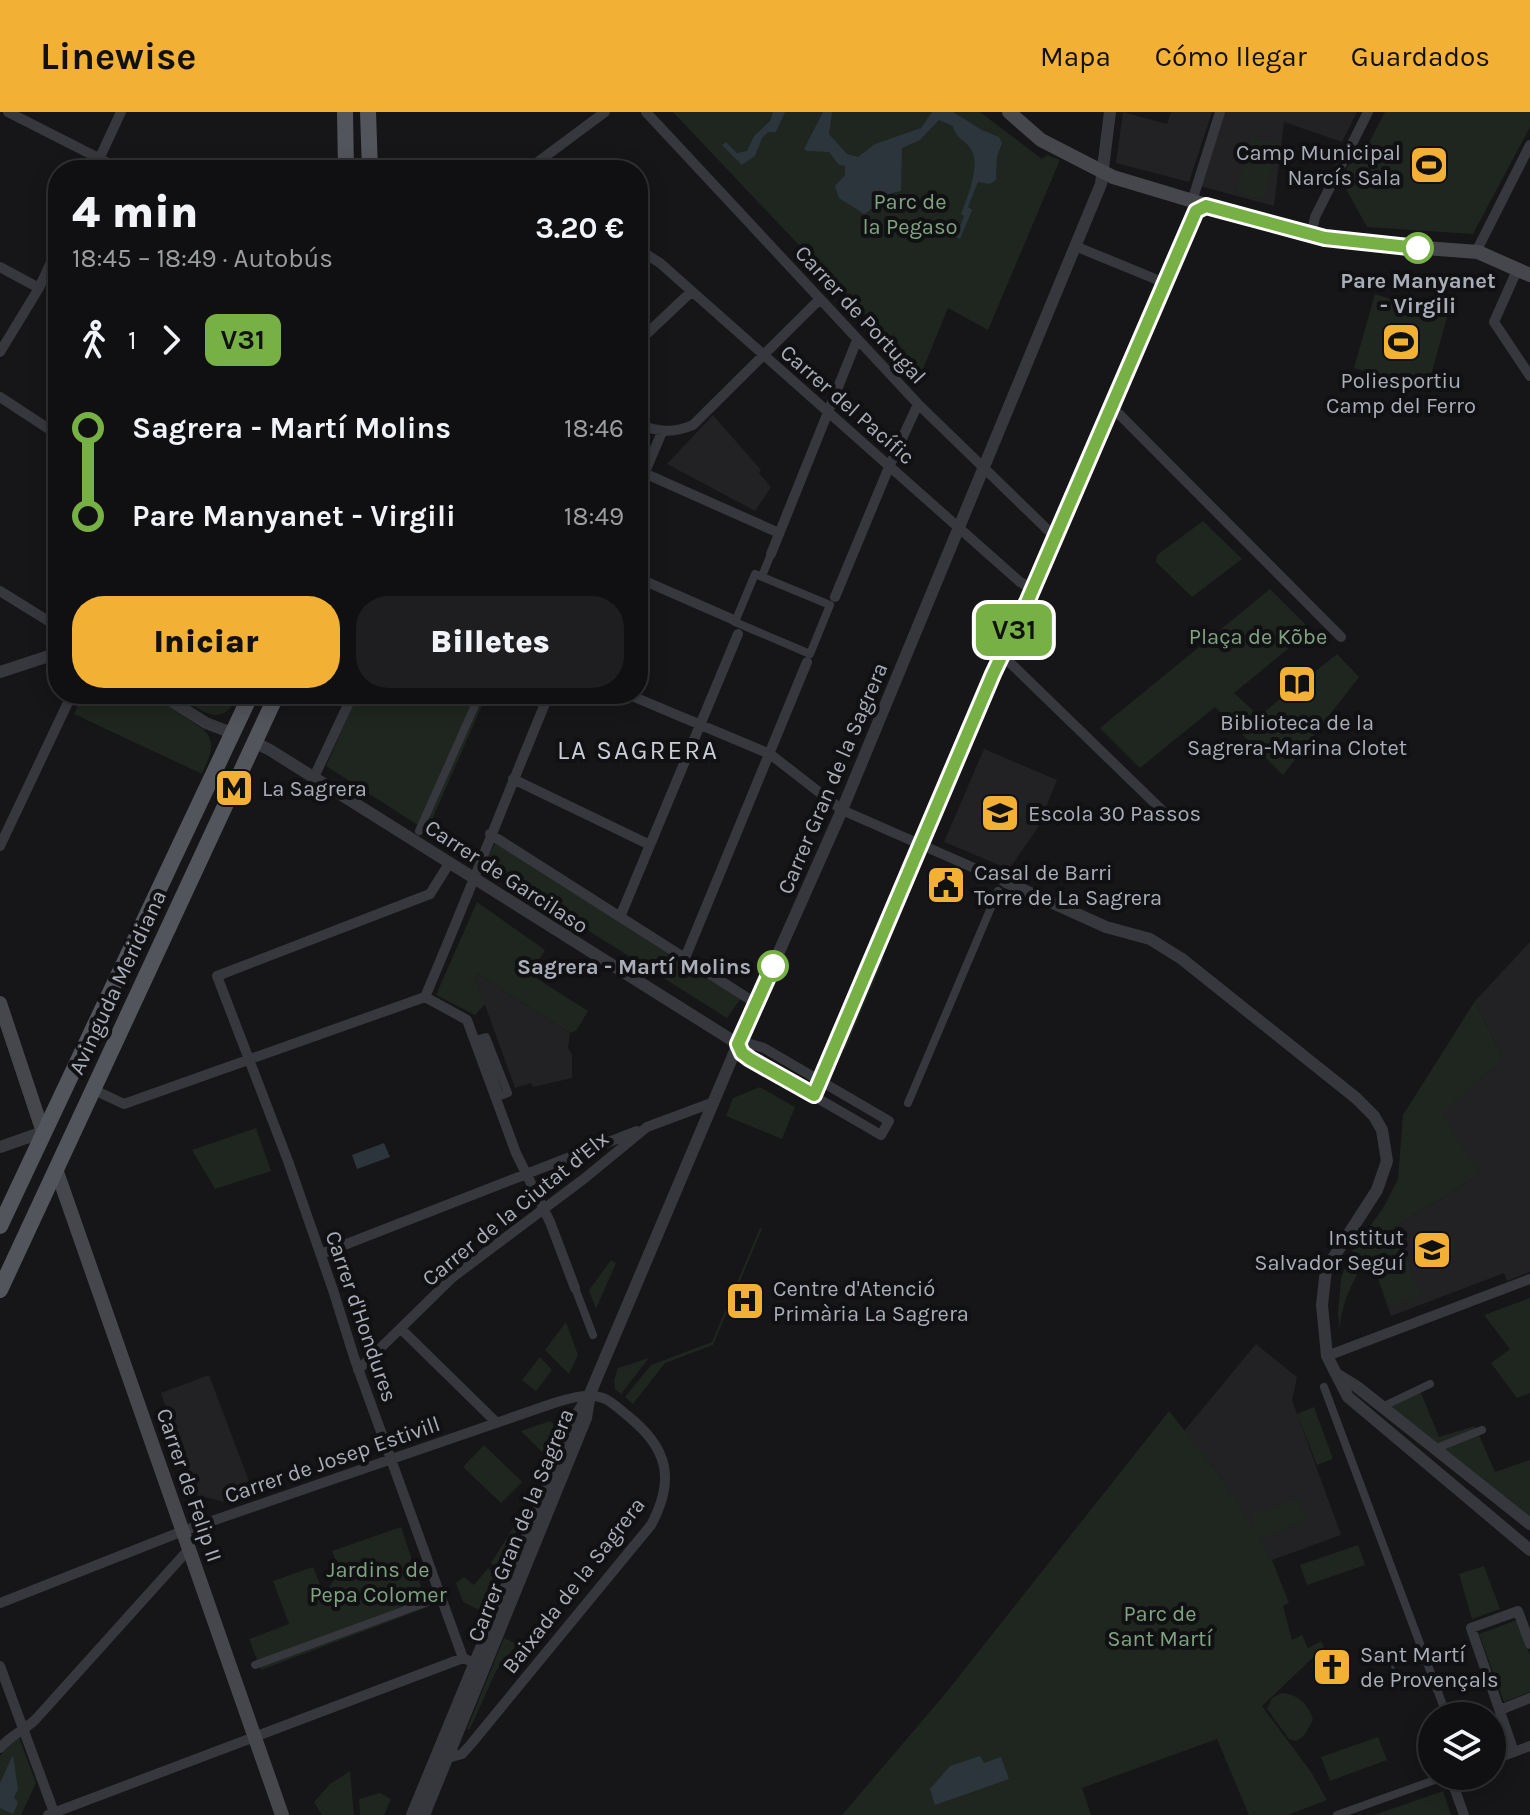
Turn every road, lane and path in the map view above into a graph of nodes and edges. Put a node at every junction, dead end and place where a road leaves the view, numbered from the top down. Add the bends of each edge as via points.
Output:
1 (8, 112) edge
2 (121, 112) edge
3 (345, 112) edge
4 (368, 112) edge
5 (605, 112) edge
6 (646, 112) edge
7 (1009, 112) edge
8 (1110, 112) edge
9 (1220, 112) edge
10 (1368, 112) edge
11 (1025, 119) edge
12 (1530, 145) edge
13 (88, 160) edge
14 (98, 160) edge
15 (346, 160) edge
16 (370, 160) edge
17 (544, 160) edge
18 (1104, 173) junction
19 (1200, 204) junction
20 (1315, 236) junction
21 (1075, 246) junction
22 (1474, 252) junction
23 (648, 255) edge
24 (0, 267) edge
25 (48, 269) edge
26 (1525, 273) edge
27 (1165, 283) junction
28 (39, 288) junction
29 (691, 292) junction
30 (820, 299) junction
31 (648, 333) edge
32 (857, 340) junction
33 (0, 352) edge
34 (764, 357) junction
35 (1530, 376) edge
36 (0, 397) edge
37 (918, 404) junction
38 (1112, 407) junction
39 (828, 412) junction
40 (48, 428) edge
41 (648, 428) edge
42 (662, 432) junction
43 (648, 464) edge
44 (983, 466) junction
45 (889, 467) junction
46 (648, 475) edge
47 (958, 527) junction
48 (779, 533) junction
49 (1055, 537) junction
50 (771, 554) joint
51 (762, 576) junction
52 (648, 582) edge
53 (1033, 589) junction
54 (0, 591) edge
55 (835, 597) dead end
56 (734, 620) dead end
57 (48, 621) edge
58 (738, 634) dead end
59 (1341, 637) dead end
60 (1002, 655) junction
61 (48, 656) edge
62 (807, 662) dead end
63 (0, 672) edge
64 (648, 703) edge
65 (67, 704) edge
66 (176, 704) edge
67 (246, 704) edge
68 (272, 704) edge
69 (348, 704) edge
70 (476, 704) edge
71 (545, 704) edge
72 (700, 726) junction
73 (232, 733) junction
74 (254, 742) junction
75 (770, 754) junction
76 (314, 777) junction
77 (513, 779) junction
78 (842, 810) junction
79 (1169, 817) dead end
80 (419, 831) dead end
81 (490, 834) junction
82 (650, 845) junction
83 (0, 846) edge
84 (921, 846) junction
85 (450, 862) junction
86 (475, 879) junction
87 (1002, 887) junction
88 (620, 917) junction
89 (685, 958) junction
90 (425, 997) junction
91 (0, 1003) edge
92 (757, 1004) junction
93 (738, 1044) junction
94 (249, 1061) junction
95 (821, 1081) junction
96 (92, 1089) junction
97 (814, 1095) junction
98 (500, 1096) joint
99 (714, 1102) junction
100 (908, 1103) dead end
101 (647, 1127) junction
102 (43, 1132) junction
103 (0, 1147) edge
104 (56, 1169) junction
105 (527, 1175) junction
106 (544, 1208) junction
107 (0, 1226) edge
108 (321, 1254) junction
109 (1530, 1279) edge
110 (575, 1288) joint
111 (0, 1290) edge
112 (401, 1329) junction
113 (593, 1335) dead end
114 (1327, 1356) junction
115 (358, 1370) junction
116 (1335, 1373) junction
117 (1430, 1384) dead end
118 (1324, 1387) dead end
119 (589, 1396) junction
120 (1382, 1407) junction
121 (497, 1423) junction
122 (1482, 1430) dead end
123 (1434, 1449) junction
124 (391, 1461) junction
125 (1530, 1524) edge
126 (183, 1531) junction
127 (189, 1549) junction
128 (1530, 1550) edge
129 (441, 1597) junction
130 (0, 1603) edge
131 (1530, 1643) edge
132 (474, 1663) junction
133 (255, 1665) dead end
134 (0, 1666) edge
135 (1530, 1698) edge
136 (1442, 1702) edge
137 (1497, 1702) edge
138 (1506, 1708) edge
139 (1506, 1728) edge
140 (24, 1730) junction
141 (255, 1738) junction
142 (1530, 1746) edge
143 (0, 1748) edge
144 (1514, 1752) junction
145 (1506, 1755) edge
146 (448, 1758) junction
147 (1418, 1787) edge
148 (1454, 1790) edge
149 (53, 1814) edge
150 (282, 1815) edge
151 (412, 1815) edge
152 (424, 1815) edge
153 (1337, 1815) edge
154 (1464, 1815) edge

1 - 13 street
2 - 14 street
3 - 15 main road
4 - 16 main road
5 - 17 street
6 - 30 street, Carrer de Portugal
7 - 11 main road
8 - 18 street, Carrer Gran de la Sagrera
9 - 19 street via 1193,198
10 - 20 street via 1315,217
11 - 18 main road via 1053,147
12 - 22 street
18 - 19 main road
18 - 21 street, Carrer Gran de la Sagrera
19 - 20 main road
19 - 27 street
20 - 22 main road
21 - 27 street
21 - 44 street, Carrer Gran de la Sagrera
22 - 26 main road
23 - 29 street, Carrer del Pacífic
24 - 28 street
25 - 28 street
26 - 35 street via 1510,284 1494,322
27 - 38 street
28 - 33 street
29 - 31 street
29 - 34 street, Carrer del Pacífic
30 - 32 street, Carrer de Portugal
30 - 34 street
32 - 37 street, Carrer de Portugal
32 - 39 street
34 - 39 street, Carrer del Pacífic
34 - 42 street via 693,425
36 - 40 street
37 - 44 street, Carrer de Portugal
37 - 45 street
38 - 49 street
38 - 59 street
39 - 45 street, Carrer del Pacífic
39 - 48 street
41 - 42 street
42 - 43 street
44 - 47 street, Carrer Gran de la Sagrera
44 - 49 street, Carrer de Portugal
45 - 47 street, Carrer del Pacífic
45 - 55 street
46 - 48 street
47 - 53 street, Carrer del Pacífic
47 - 78 street, Carrer Gran de la Sagrera
48 - 50 street
49 - 53 street
50 - 51 street
51 - 51 street via 755,574 735,622 810,654 830,605
52 - 56 street
53 - 60 street
54 - 57 street
58 - 72 street
60 - 79 street
60 - 84 street
61 - 63 street
62 - 75 street
64 - 72 street
65 - 83 street
66 - 73 street
67 - 73 main road, Avinguda Meridiana
68 - 74 main road, Avinguda Meridiana
69 - 76 street
70 - 80 street
71 - 77 street
72 - 75 street
72 - 82 street
73 - 74 main road
73 - 102 main road, Avinguda Meridiana
74 - 76 street, Carrer de Garcilaso
74 - 96 main road, Avinguda Meridiana
75 - 78 street
75 - 89 street
76 - 85 street, Carrer de Garcilaso
77 - 81 street
77 - 82 street
78 - 84 street
78 - 92 street, Carrer Gran de la Sagrera
81 - 86 street
81 - 88 street, Carrer de Garcilaso
82 - 88 street
84 - 87 street
84 - 95 street
85 - 86 street, Carrer de Garcilaso
85 - 94 street, Carrer d'Hondures via 430,894 217,976
86 - 90 street
86 - 93 street, Carrer de Garcilaso
87 - 100 street
87 - 114 street, bridge via 1160,943 1369,1110 1386,1141 1387,1161 1377,1190 1326,1269 1322,1305
88 - 89 street, Carrer de Garcilaso
89 - 92 street, Carrer de Garcilaso
90 - 94 street
90 - 105 street via 467,1020
91 - 102 main road
92 - 93 street, Carrer Gran de la Sagrera
93 - 95 street, Carrer de Garcilaso via 758,1045
93 - 97 street, Carrer de Garcilaso via 750,1059
93 - 99 street, Carrer Gran de la Sagrera
94 - 96 street via 124,1104
94 - 108 street, Carrer d'Hondures
95 - 97 street
95 - 97 street, Carrer de Garcilaso via 889,1121 881,1135
96 - 104 main road, Avinguda Meridiana
98 - 98 street via 479,1039 486,1037 508,1093
99 - 101 street, Carrer de la Ciutat d'Elx
99 - 119 street, Carrer Gran de la Sagrera
101 - 105 street
101 - 106 street, Carrer de la Ciutat d'Elx
102 - 103 street
102 - 104 main road
102 - 107 main road, Avinguda Meridiana
104 - 111 main road, Avinguda Meridiana
104 - 126 main road, Carrer de Felip II
105 - 106 street
105 - 108 street
106 - 110 street
106 - 112 street, Carrer de la Ciutat d'Elx via 453,1277
108 - 115 street, Carrer d'Hondures
109 - 114 street
110 - 113 street
112 - 115 street, Carrer de la Ciutat d'Elx
112 - 121 street
114 - 116 street
115 - 124 street, Carrer d'Hondures
116 - 120 street
116 - 128 street via 1348,1397
117 - 120 street
118 - 136 street
119 - 121 street, Carrer de Josep Estivill
119 - 132 street, Carrer Gran de la Sagrera
119 - 146 street, Baixada de la Sagrera via 622,1411 661,1454 664,1502 651,1525 471,1744
120 - 123 street
121 - 124 street, Carrer de Josep Estivill
122 - 123 street
123 - 125 street
124 - 126 street, Carrer de Josep Estivill
124 - 129 street, Carrer d'Hondures
126 - 127 main road, Carrer de Felip II
126 - 130 street, Carrer de Josep Estivill
127 - 140 street
127 - 141 main road, Carrer de Felip II
129 - 132 street, Carrer d'Hondures
129 - 133 street
131 - 137 street via 1518,1611 1471,1628
132 - 141 street
132 - 146 street, Carrer Gran de la Sagrera
132 - 151 street, Carrer Gran de la Sagrera
134 - 140 street
135 - 138 street
139 - 144 street
140 - 143 street
140 - 149 street
141 - 149 street
141 - 150 main road, Carrer de Felip II
142 - 144 street
144 - 145 street
146 - 152 street, Carrer Gran de la Sagrera
147 - 153 street
148 - 154 street

